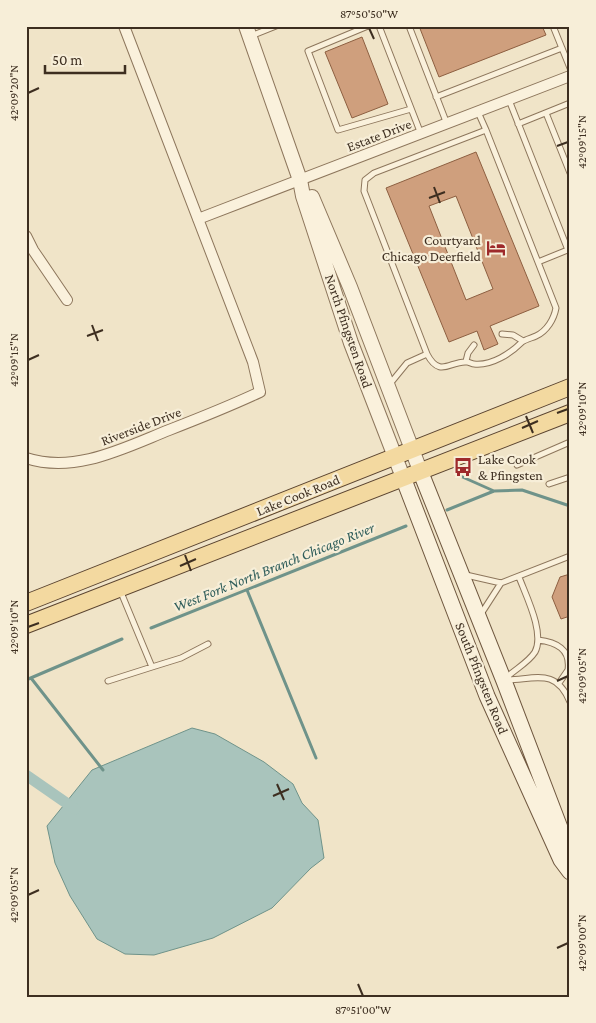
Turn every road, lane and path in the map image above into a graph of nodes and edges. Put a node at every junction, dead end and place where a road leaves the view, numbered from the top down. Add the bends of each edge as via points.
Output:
1 (124, 26) edge
2 (276, 26) edge
3 (368, 26) edge
4 (379, 26) edge
5 (408, 26) edge
6 (553, 26) edge
7 (247, 32) edge
8 (562, 48) junction
9 (570, 68) edge
10 (570, 76) edge
11 (436, 97) junction
12 (509, 100) junction
13 (570, 104) edge
14 (411, 109) junction
15 (478, 112) junction
16 (546, 113) junction
17 (447, 124) junction
18 (518, 124) junction
19 (486, 130) junction
20 (421, 134) junction
21 (570, 173) edge
22 (300, 180) junction
23 (198, 219) junction
24 (26, 236) edge
25 (569, 250) edge
26 (538, 262) junction
27 (67, 300) dead end
28 (502, 334) dead end
29 (523, 341) junction
30 (474, 344) dead end
31 (427, 354) junction
32 (466, 361) junction
33 (388, 386) junction
34 (570, 387) edge
35 (570, 413) edge
36 (570, 442) edge
37 (412, 450) junction
38 (395, 457) junction
39 (26, 458) edge
40 (517, 465) dead end
41 (420, 473) junction
42 (570, 477) edge
43 (404, 480) junction
44 (549, 484) dead end
45 (570, 556) edge
46 (460, 574) junction
47 (519, 577) junction
48 (501, 583) junction
49 (120, 589) junction
50 (26, 603) edge
51 (478, 617) junction
52 (26, 625) edge
53 (538, 640) junction
54 (208, 644) dead end
55 (152, 666) junction
56 (504, 680) junction
57 (108, 681) dead end
58 (559, 683) junction
59 (570, 702) edge
60 (570, 854) edge
61 (570, 872) edge

1 - 23 street
2 - 7 lane
3 - 14 lane via 308,51 338,130
4 - 14 lane
5 - 11 lane
6 - 8 lane
7 - 22 street, North Pfingsten Road
8 - 9 lane
8 - 11 lane
10 - 12 street, Estate Drive
11 - 17 lane
12 - 15 street, Estate Drive
12 - 18 lane
13 - 16 lane
14 - 20 lane
15 - 17 street, Estate Drive
15 - 19 lane
16 - 18 lane
16 - 21 lane
17 - 20 street, Estate Drive
18 - 25 lane
19 - 26 lane
19 - 31 lane via 374,173 365,180 364,191
20 - 22 street, Estate Drive
22 - 23 street, Estate Drive
22 - 33 street, North Pfingsten Road via 310,193 350,286
22 - 38 street, North Pfingsten Road via 302,196 351,343
23 - 39 street, Riverside Drive via 253,362 260,392 100,457 47,463
24 - 27 street
25 - 26 lane
26 - 29 lane via 556,308 554,319 539,335
28 - 29 lane via 513,335
29 - 32 lane via 512,353 484,364
30 - 32 lane
31 - 32 lane via 430,361 438,366
31 - 33 lane via 407,363
33 - 37 street, North Pfingsten Road
34 - 37 main road, Lake Cook Road
35 - 41 main road, Lake Cook Road
36 - 40 lane
37 - 38 main road, Lake Cook Road
37 - 41 street, North Pfingsten Road
38 - 43 street, North Pfingsten Road
38 - 50 main road, Lake Cook Road
41 - 43 main road, Lake Cook Road
41 - 46 main road, South Pfingsten Road
42 - 44 lane
43 - 49 main road, Lake Cook Road
43 - 61 main road, South Pfingsten Road via 488,696 561,860
45 - 47 lane
46 - 48 lane
46 - 51 main road, South Pfingsten Road
47 - 48 lane
47 - 53 lane via 535,619
48 - 51 lane
49 - 52 main road, Lake Cook Road
49 - 55 lane
51 - 56 main road, South Pfingsten Road
53 - 56 lane via 529,659
53 - 58 lane via 558,644 566,655 568,670
54 - 55 lane via 181,658
55 - 57 lane
56 - 58 lane via 538,677
56 - 60 main road, South Pfingsten Road
58 - 59 lane

